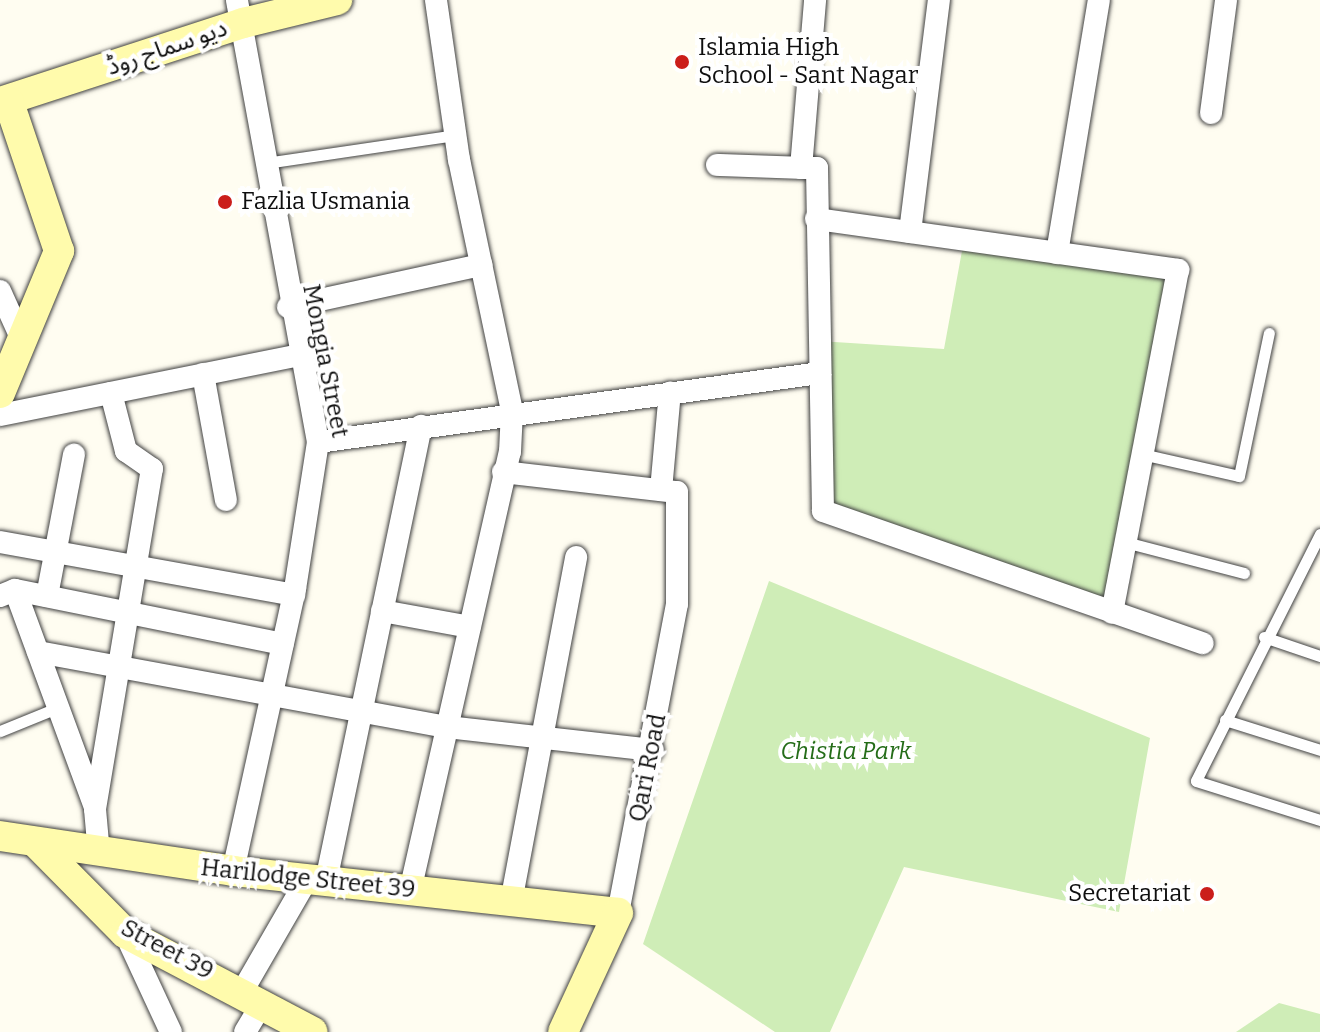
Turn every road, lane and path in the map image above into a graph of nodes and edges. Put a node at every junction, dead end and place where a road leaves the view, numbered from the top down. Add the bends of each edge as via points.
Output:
1 (337, 0) edge
2 (436, 0) edge
3 (815, 0) edge
4 (939, 0) edge
5 (1099, 0) edge
6 (1226, 0) edge
7 (240, 11) edge
8 (3, 94) edge
9 (1211, 113) dead end
10 (456, 135) junction
11 (261, 163) junction
12 (717, 165) dead end
13 (801, 168) junction
14 (816, 219) junction
15 (910, 232) junction
16 (1057, 253) junction
17 (481, 265) junction
18 (0, 291) edge
19 (288, 307) junction
20 (11, 325) edge
21 (1269, 333) dead end
22 (299, 355) junction
23 (820, 373) junction
24 (203, 374) junction
25 (670, 392) junction
26 (0, 393) edge
27 (111, 393) junction
28 (512, 411) junction
29 (0, 415) edge
30 (421, 426) junction
31 (318, 442) junction
32 (1142, 454) junction
33 (74, 455) dead end
34 (503, 472) junction
35 (669, 491) junction
36 (226, 500) dead end
37 (1320, 534) edge
38 (0, 542) edge
39 (1125, 542) junction
40 (55, 552) junction
41 (576, 557) dead end
42 (136, 567) junction
43 (1244, 573) dead end
44 (8, 593) edge
45 (294, 595) junction
46 (47, 596) junction
47 (382, 611) junction
48 (128, 613) junction
49 (1112, 613) junction
50 (470, 627) junction
51 (1264, 637) junction
52 (1203, 643) dead end
53 (283, 644) junction
54 (38, 652) junction
55 (1320, 656) edge
56 (119, 666) junction
57 (271, 693) junction
58 (59, 707) junction
59 (362, 709) junction
60 (1225, 720) junction
61 (447, 727) junction
62 (0, 731) edge
63 (542, 736) junction
64 (653, 750) junction
65 (1320, 750) edge
66 (95, 809) junction
67 (1320, 820) edge
68 (0, 836) edge
69 (38, 845) junction
70 (99, 854) junction
71 (233, 871) junction
72 (316, 880) junction
73 (410, 891) junction
74 (511, 902) junction
75 (618, 913) junction
76 (125, 933) junction
77 (253, 996) junction
78 (171, 1032) edge
79 (245, 1032) edge
80 (313, 1032) edge
81 (563, 1032) edge

1 - 7 street, دیو سماج روڈ
2 - 10 street
3 - 13 street
4 - 15 street
5 - 16 street
6 - 9 street
7 - 8 street, دیو سماج روڈ
7 - 11 street, Mongia Street
8 - 20 street via 59,251
10 - 11 lane
10 - 17 street
11 - 19 street, Mongia Street
12 - 13 street
13 - 14 street via 817,168
14 - 15 street
14 - 23 street
15 - 16 street
16 - 32 street via 1178,270
17 - 19 street
17 - 28 street
18 - 20 street
19 - 22 street, Mongia Street
20 - 26 street
21 - 32 lane via 1239,476
22 - 24 street
22 - 31 street, Mongia Street
23 - 25 street
23 - 49 street via 823,511
24 - 27 street
24 - 36 street
25 - 28 street
25 - 35 street, Qari Road
27 - 29 street
27 - 42 street via 126,451 152,469
28 - 30 street
28 - 34 street
30 - 31 street
30 - 47 street
31 - 45 street, Mongia Street
32 - 39 street
33 - 40 street
34 - 35 street
34 - 50 street
35 - 64 street, Qari Road via 677,604
37 - 51 lane
38 - 40 street
39 - 43 lane
39 - 49 street
40 - 42 street
40 - 46 street
41 - 63 street
42 - 45 street
42 - 48 street
44 - 46 street
44 - 54 street
45 - 53 street, Mongia Street
46 - 48 street
47 - 50 street
47 - 59 street
48 - 53 street
48 - 56 street
49 - 52 street
50 - 61 street
51 - 55 lane
51 - 60 lane
53 - 57 street, Mongia Street
54 - 56 street
54 - 58 street
56 - 57 street
56 - 66 street
57 - 59 street
57 - 71 street, Mongia Street
58 - 62 lane
58 - 66 street
59 - 61 street
59 - 72 street
60 - 65 lane
60 - 67 lane via 1196,781
61 - 63 street
61 - 73 street
63 - 64 street
63 - 74 street
64 - 75 street, Qari Road
66 - 70 street
68 - 69 street, Harilodge Street 39
69 - 70 street, Harilodge Street 39
69 - 76 street, Street 39
70 - 71 street, Harilodge Street 39
71 - 72 street, Harilodge Street 39
72 - 73 street, Harilodge Street 39
72 - 77 street
73 - 74 street, Harilodge Street 39
74 - 75 street, Harilodge Street 39
75 - 81 street, Qari Road
76 - 77 street, Street 39
76 - 78 street
77 - 79 street
77 - 80 street, Street 39

